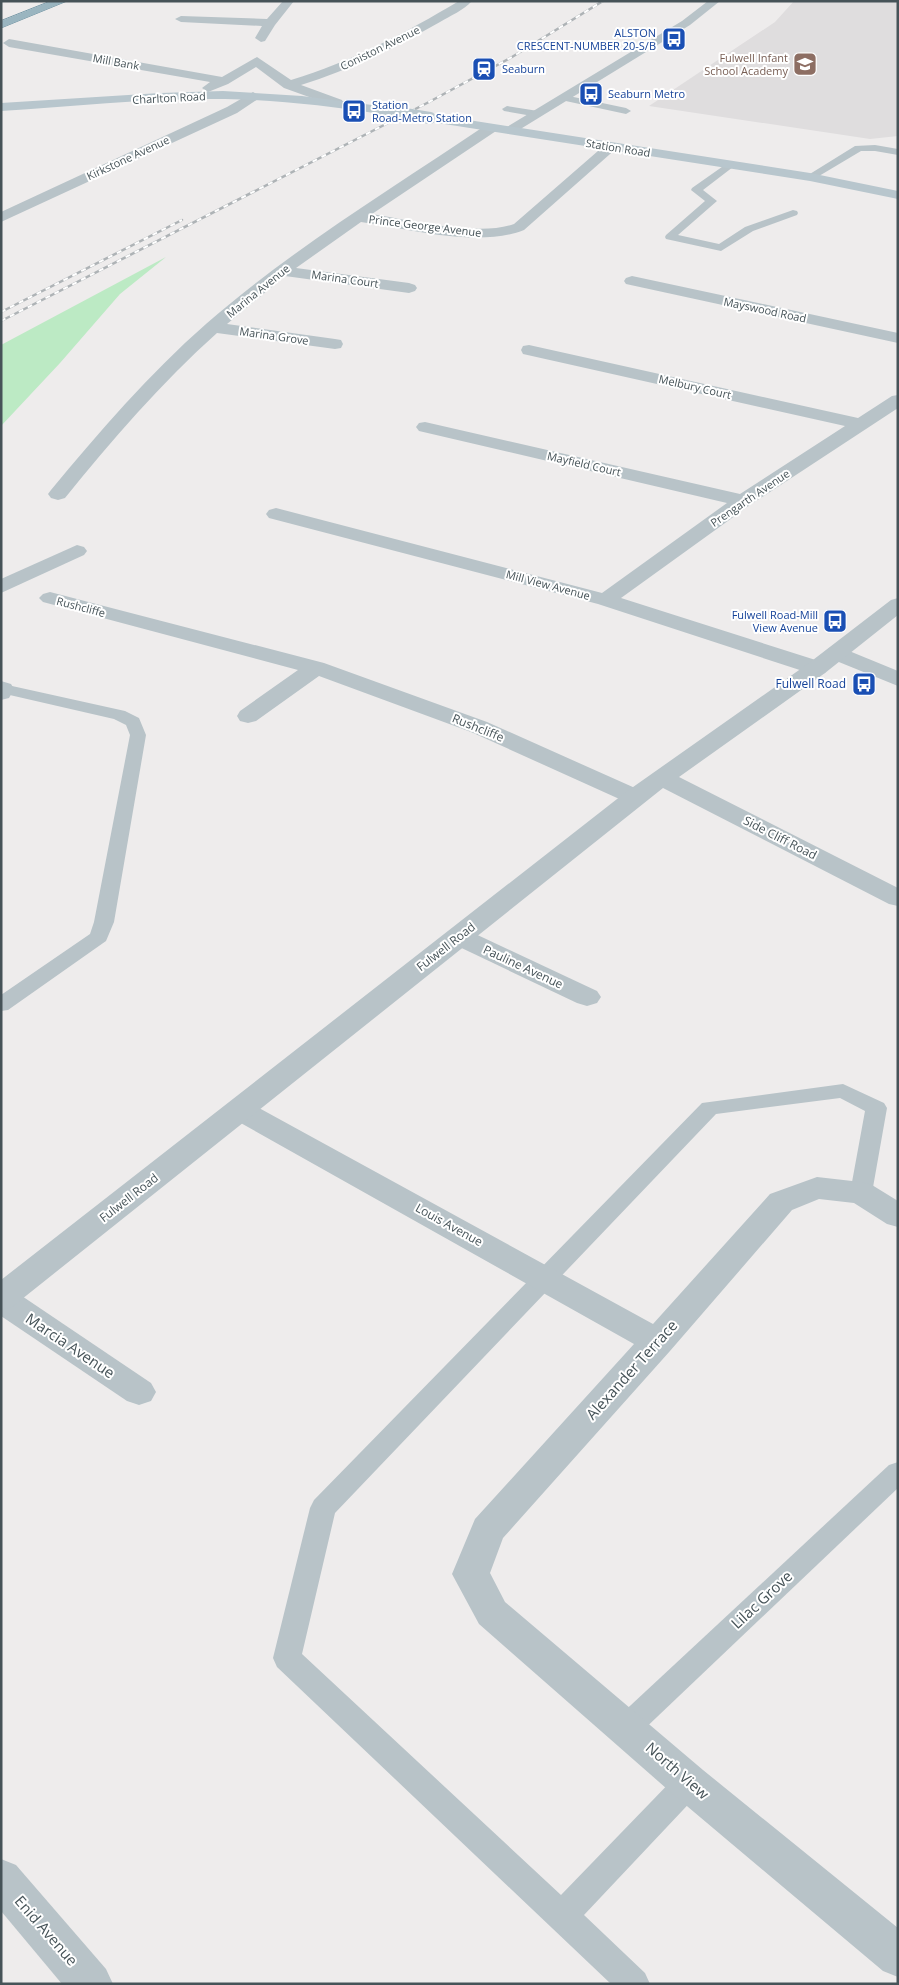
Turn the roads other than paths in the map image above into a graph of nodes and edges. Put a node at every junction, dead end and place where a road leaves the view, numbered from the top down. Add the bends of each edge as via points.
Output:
1 (62, 1) edge
2 (289, 1) edge
3 (467, 1) edge
4 (714, 1) edge
5 (181, 19) dead end
6 (270, 23) junction
7 (1, 25) edge
8 (9, 43) dead end
9 (257, 61) junction
10 (224, 81) junction
11 (288, 85) junction
12 (187, 96) junction
13 (254, 96) junction
14 (564, 98) junction
15 (337, 103) junction
16 (1, 107) edge
17 (507, 109) dead end
18 (626, 111) dead end
19 (538, 114) junction
20 (491, 128) junction
21 (509, 130) junction
22 (611, 147) junction
23 (898, 152) edge
24 (729, 165) junction
25 (810, 177) junction
26 (898, 195) edge
27 (793, 213) dead end
28 (1, 218) edge
29 (358, 218) junction
30 (282, 271) junction
31 (632, 281) dead end
32 (409, 288) dead end
33 (212, 328) junction
34 (898, 338) edge
35 (335, 344) dead end
36 (529, 350) dead end
37 (898, 400) edge
38 (860, 424) junction
39 (425, 427) dead end
40 (58, 494) dead end
41 (743, 501) junction
42 (276, 514) dead end
43 (77, 551) dead end
44 (1, 587) edge
45 (50, 598) dead end
46 (605, 600) junction
47 (898, 604) edge
48 (827, 661) junction
49 (316, 668) junction
50 (898, 679) edge
51 (2, 690) edge
52 (248, 716) dead end
53 (662, 778) junction
54 (635, 797) junction
55 (898, 898) edge
56 (460, 936) junction
57 (587, 997) dead end
58 (1, 1005) edge
59 (240, 1110) junction
60 (861, 1192) junction
61 (898, 1216) edge
62 (545, 1278) junction
63 (1, 1298) edge
64 (658, 1342) junction
65 (139, 1392) dead end
66 (898, 1472) edge
67 (471, 1574) joint
68 (627, 1728) junction
69 (690, 1783) junction
70 (1, 1879) edge
71 (562, 1916) junction
72 (898, 1956) edge
73 (91, 1984) edge
74 (634, 1984) edge

1 - 7 highway
2 - 6 street
3 - 11 street, Coniston Avenue via 331,72
4 - 14 street via 686,23
5 - 6 street
6 - 9 street via 257,44
8 - 10 street, Mill Bank
9 - 10 street
9 - 11 street
10 - 12 street
11 - 15 street
12 - 13 main road, Charlton Road
12 - 16 main road, Charlton Road
13 - 15 main road, Charlton Road
13 - 28 street, Kirkstone Avenue via 232,110
14 - 18 lane
14 - 19 street
15 - 20 main road, Station Road, bridge
17 - 19 lane
19 - 21 street
20 - 21 main road, Station Road
20 - 29 street, Marina Avenue
21 - 22 main road, Station Road
22 - 24 main road, Station Road
22 - 29 street, Prince George Avenue via 519,227 506,232 475,234
23 - 25 lane via 859,148
24 - 25 main road, Station Road
24 - 27 lane via 696,190 712,201 670,237 721,248 749,229
25 - 26 main road, Station Road
29 - 30 street, Marina Avenue
30 - 32 street, Marina Court
30 - 33 street, Marina Avenue
31 - 34 street, Mayswood Road
33 - 35 street, Marina Grove
33 - 40 street, Marina Avenue via 111,429
36 - 38 street, Melbury Court
37 - 38 street, Prengarth Avenue
38 - 41 street, Prengarth Avenue
39 - 41 street, Mayfield Court
41 - 46 street, Prengarth Avenue
42 - 46 street, Mill View Avenue
43 - 44 street via 45,558
45 - 49 street, Rushcliffe
46 - 48 street, Mill View Avenue
47 - 48 street, Fulwell Road
48 - 50 street, Mill View Avenue
48 - 53 street, Fulwell Road
49 - 52 street
49 - 54 street, Rushcliffe via 479,727
51 - 58 lane via 119,715 132,722 138,735 104,922 98,937
53 - 54 street, Fulwell Road
53 - 55 street, Side Cliff Road
54 - 56 street, Fulwell Road
56 - 57 street, Pauline Avenue
56 - 59 street, Fulwell Road
59 - 62 street, Louis Avenue
59 - 63 street, Fulwell Road
60 - 61 street
60 - 62 lane via 876,1108 843,1091 710,1108
60 - 64 street, Alexander Terrace via 817,1188 781,1202
62 - 64 street, Louis Avenue
62 - 71 lane via 323,1508 287,1658
63 - 65 street, Marcia Avenue
64 - 67 street, Alexander Terrace via 488,1530
66 - 68 lane, Lilac Grove
67 - 68 street, North View via 492,1613
68 - 69 street, North View
69 - 71 lane
69 - 72 street, North View
70 - 73 street, Enid Avenue
71 - 74 lane

